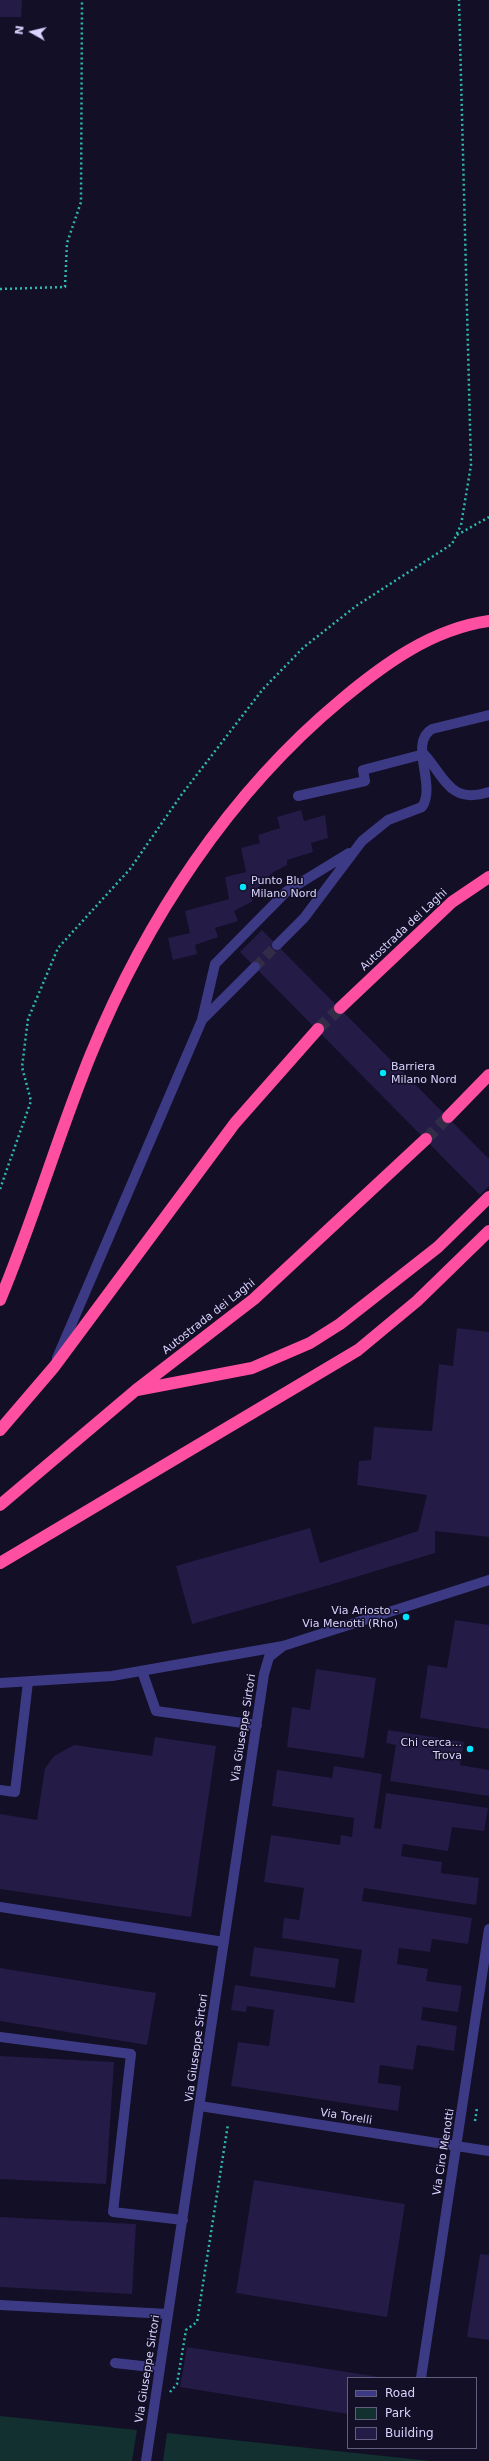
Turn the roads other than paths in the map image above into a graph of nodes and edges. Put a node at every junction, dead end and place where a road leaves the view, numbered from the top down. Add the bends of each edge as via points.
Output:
1 (489, 621) edge
2 (489, 715) edge
3 (424, 754) junction
4 (489, 792) edge
5 (298, 796) dead end
6 (352, 851) junction
7 (489, 877) edge
8 (277, 945) tunnel mouth
9 (255, 968) tunnel mouth
10 (340, 1008) tunnel mouth
11 (202, 1020) junction
12 (318, 1029) tunnel mouth
13 (489, 1074) edge
14 (448, 1117) tunnel mouth
15 (426, 1139) tunnel mouth
16 (489, 1197) edge
17 (489, 1231) edge
18 (0, 1300) edge
19 (54, 1367) junction
20 (136, 1390) junction
21 (0, 1430) edge
22 (0, 1505) edge
23 (0, 1563) edge
24 (489, 1580) edge
25 (283, 1646) junction
26 (142, 1671) junction
27 (28, 1682) junction
28 (0, 1683) edge
29 (257, 1725) junction
30 (0, 1790) edge
31 (0, 1907) edge
32 (489, 1929) edge
33 (224, 1942) junction
34 (0, 2037) edge
35 (200, 2106) junction
36 (457, 2146) junction
37 (489, 2151) edge
38 (183, 2220) junction
39 (0, 2304) edge
40 (168, 2314) junction
41 (115, 2363) dead end
42 (160, 2368) junction
43 (421, 2377) edge
44 (146, 2461) edge

1 - 18 highway via 445,632 416,646 390,661 340,701 316,721 241,801 193,864 153,928 92,1053
2 - 3 street via 427,732 422,741
3 - 4 street via 445,783 457,792 474,795
3 - 5 street via 363,770 365,781
3 - 6 street via 426,797 422,807 388,820 372,831
6 - 8 street via 304,918
6 - 11 street via 287,890 215,964
7 - 10 highway, Autostrada dei Laghi via 452,902
9 - 11 street
11 - 19 street
12 - 19 highway via 235,1123
13 - 14 highway
15 - 20 highway, Autostrada dei Laghi via 254,1299
16 - 20 highway via 438,1247 340,1324 310,1343 252,1368
17 - 23 highway via 417,1301 358,1350
19 - 21 highway
20 - 22 highway, Autostrada dei Laghi
24 - 25 street
25 - 26 street
25 - 29 street, Via Giuseppe Sirtori via 274,1651 266,1666
26 - 27 street via 112,1676
26 - 29 street via 156,1711
27 - 28 street
27 - 30 street via 15,1792
29 - 33 street, Via Giuseppe Sirtori
31 - 33 street
32 - 36 street, Via Ciro Menotti
33 - 35 street, Via Giuseppe Sirtori
34 - 38 street via 131,2054 113,2212
35 - 36 street, Via Torelli
35 - 38 street, Via Giuseppe Sirtori
36 - 37 street, Via Torelli
36 - 43 street, Via Ciro Menotti
38 - 40 street, Via Giuseppe Sirtori
39 - 40 street
40 - 42 street, Via Giuseppe Sirtori
41 - 42 street
42 - 44 street, Via Giuseppe Sirtori

